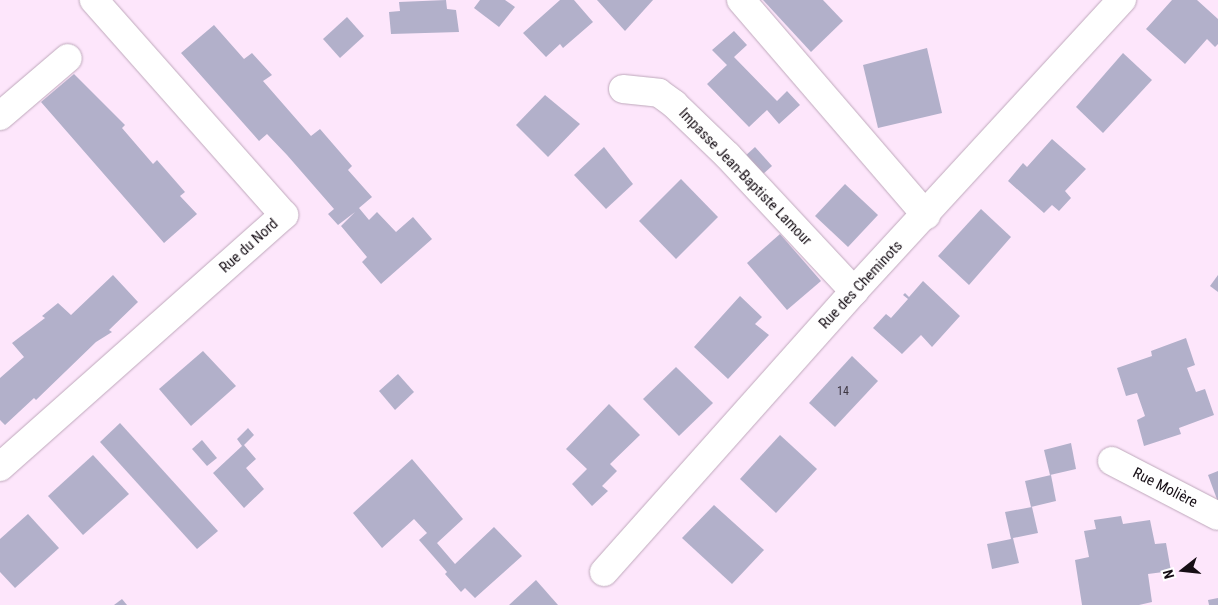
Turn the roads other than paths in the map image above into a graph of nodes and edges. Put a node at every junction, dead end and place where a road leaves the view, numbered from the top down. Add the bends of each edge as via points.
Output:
1 (94, 0) edge
2 (741, 0) edge
3 (1122, 0) edge
4 (68, 58) dead end
5 (623, 89) dead end
6 (0, 116) edge
7 (926, 215) junction
8 (854, 291) junction
9 (1112, 461) dead end
10 (0, 467) edge
11 (1218, 516) edge
12 (604, 572) dead end

1 - 10 street, Rue du Nord via 284,214
2 - 7 street
3 - 7 street, Rue des Cheminots
4 - 6 street
5 - 8 street, Impasse Jean-Baptiste Lamour via 659,94 674,104 728,156
7 - 8 street, Rue des Cheminots
8 - 12 street, Rue des Cheminots
9 - 11 street, Rue Molière

